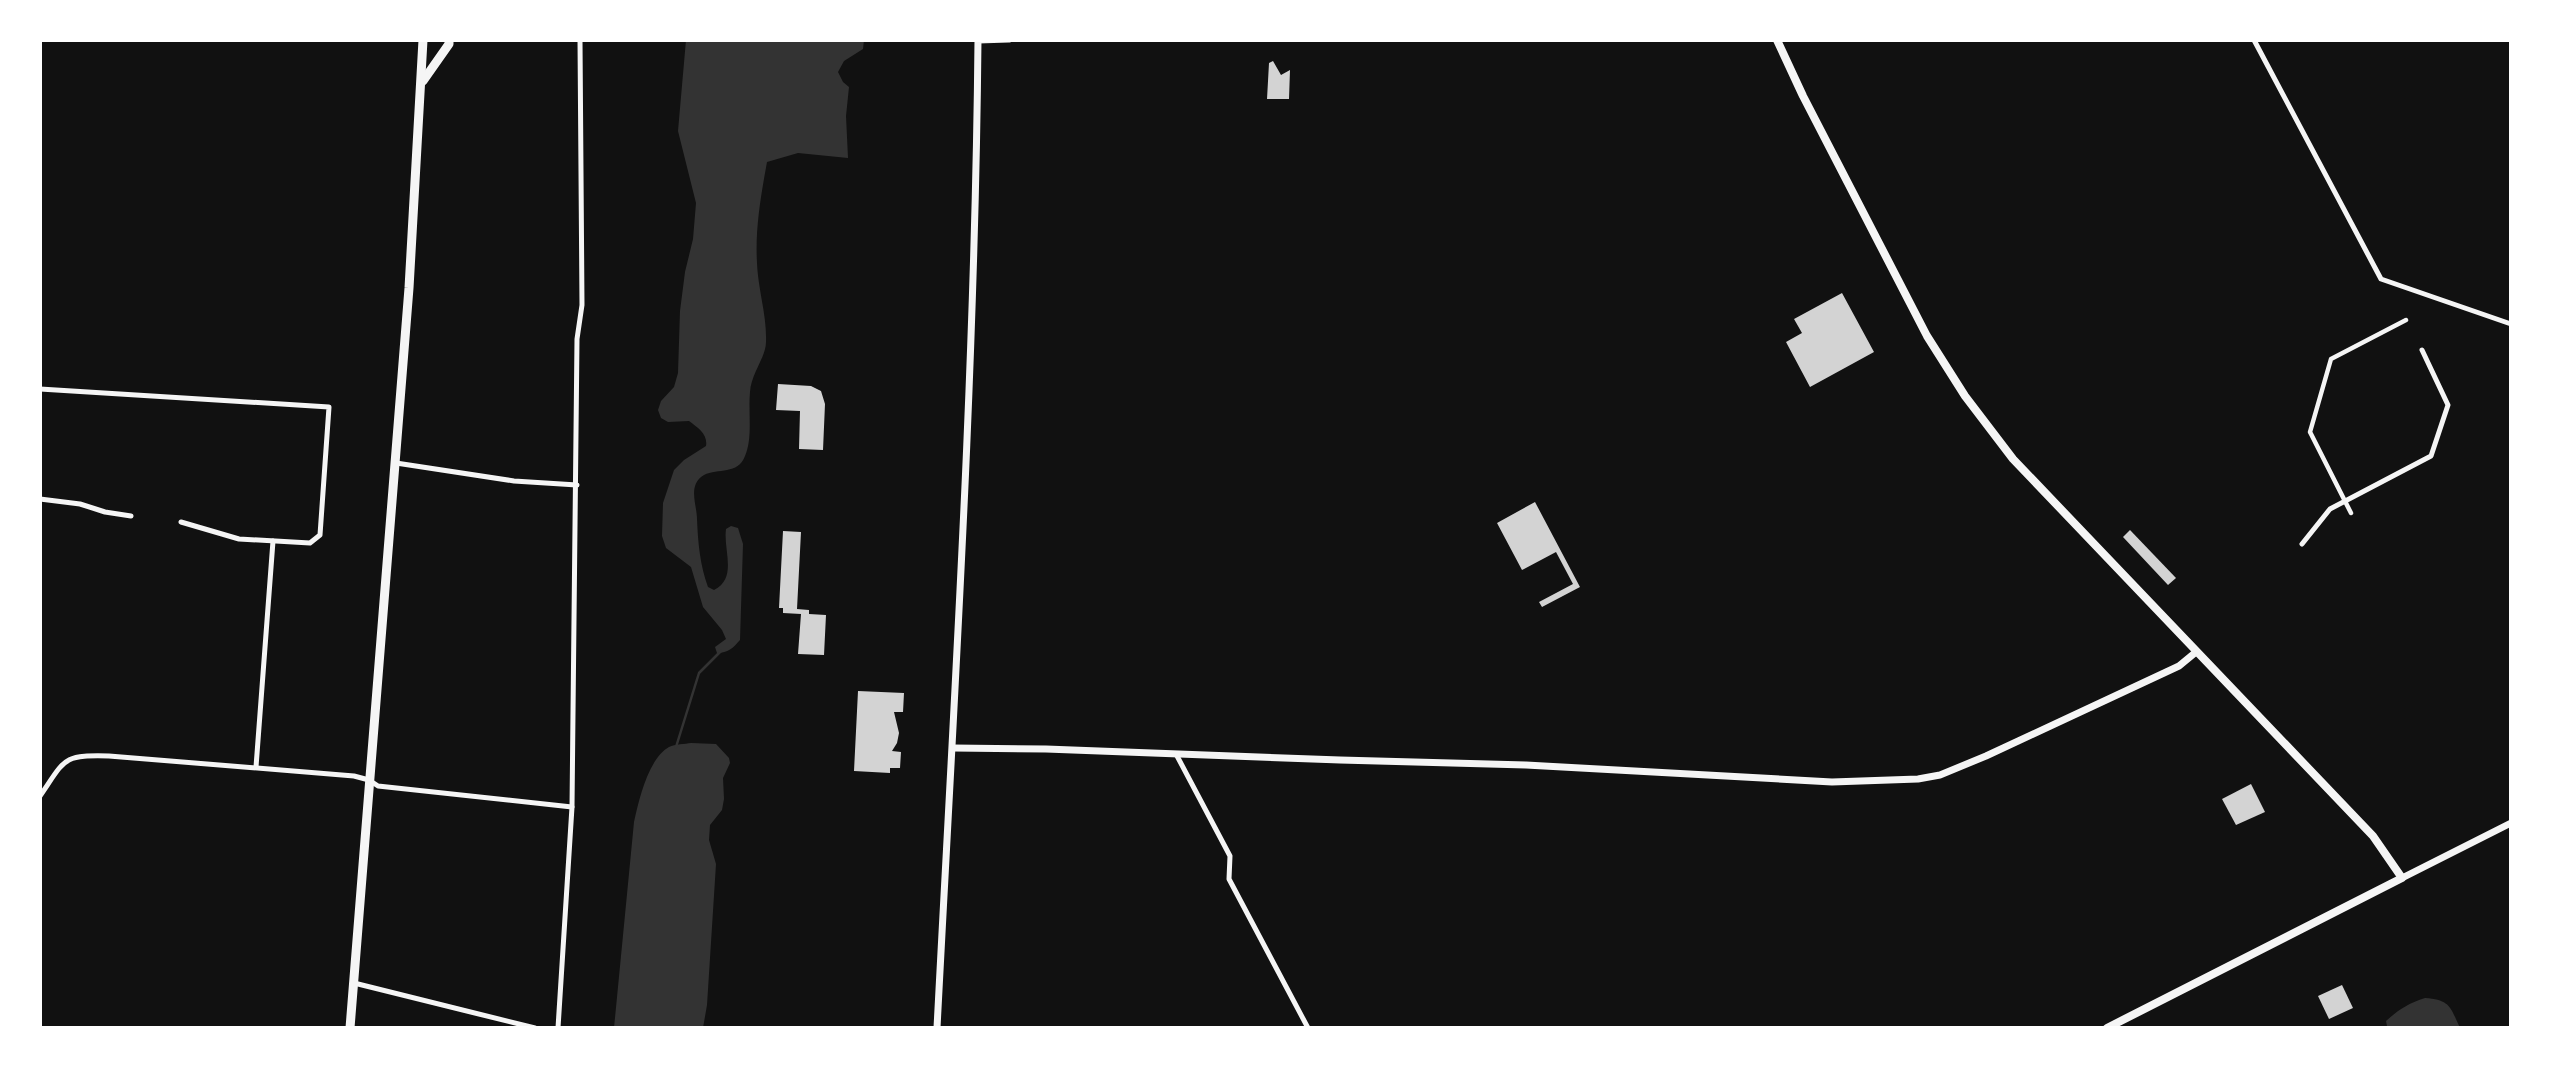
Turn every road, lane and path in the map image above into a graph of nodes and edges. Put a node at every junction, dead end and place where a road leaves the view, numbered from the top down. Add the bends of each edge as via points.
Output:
1 (424, 40) edge
2 (449, 40) edge
3 (580, 40) edge
4 (1009, 40) edge
5 (1777, 40) edge
6 (2254, 40) edge
7 (978, 41) edge
8 (422, 83) junction
9 (2406, 320) dead end
10 (2511, 324) edge
11 (2422, 350) dead end
12 (40, 389) edge
13 (396, 463) junction
14 (577, 485) junction
15 (40, 499) edge
16 (2345, 502) junction
17 (2351, 513) dead end
18 (131, 516) dead end
19 (181, 523) dead end
20 (273, 541) junction
21 (2302, 544) dead end
22 (2196, 652) junction
23 (953, 748) junction
24 (1176, 754) junction
25 (256, 767) junction
26 (369, 780) junction
27 (40, 796) edge
28 (572, 807) junction
29 (2511, 823) edge
30 (2402, 878) junction
31 (354, 983) junction
32 (350, 1028) edge
33 (535, 1028) edge
34 (558, 1028) edge
35 (937, 1028) edge
36 (1308, 1028) edge
37 (2107, 1028) edge

1 - 8 main road
2 - 8 main road
3 - 14 street via 582,305 577,339
4 - 7 street
5 - 22 main road via 1878,244 1965,396 2013,459
6 - 10 street via 2381,279
7 - 23 street via 978,168
8 - 13 main road
9 - 16 street via 2331,359 2309,432
11 - 16 street via 2448,405 2431,456
12 - 20 street via 329,407 320,535 310,543
13 - 14 street via 514,481
13 - 26 main road
14 - 28 street
15 - 18 street
16 - 17 street
16 - 21 street via 2330,509
19 - 20 street via 239,539
20 - 25 street
22 - 24 street via 2179,666 2082,712 1940,775 1918,779 1832,782 1527,765
22 - 30 main road via 2373,836
23 - 24 street
23 - 35 street
24 - 36 street via 1230,856 1229,879
25 - 26 street
25 - 27 street via 82,755 64,761
26 - 28 street via 378,786
26 - 31 main road
28 - 34 street
29 - 30 street
30 - 37 main road
31 - 32 main road
31 - 33 street

